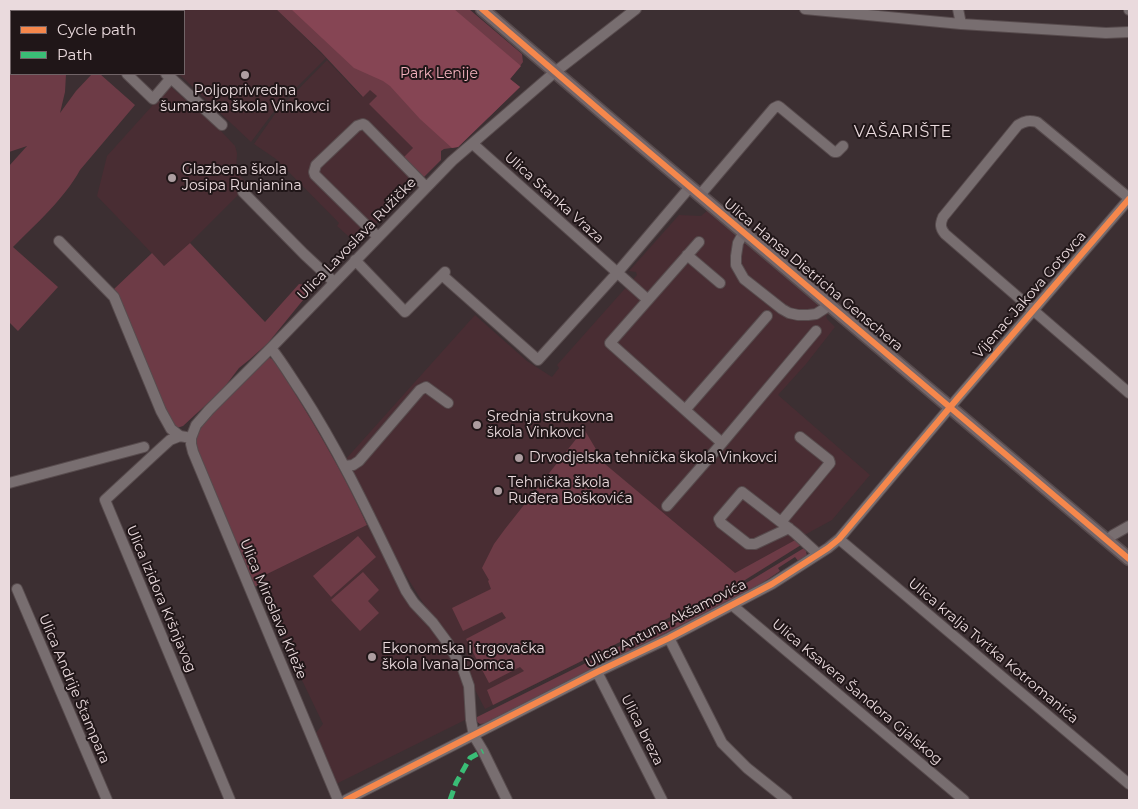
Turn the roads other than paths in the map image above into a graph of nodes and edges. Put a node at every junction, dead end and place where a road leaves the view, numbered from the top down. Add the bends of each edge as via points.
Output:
1 (482, 9) edge
2 (636, 9) edge
3 (805, 9) edge
4 (958, 9) edge
5 (962, 24) junction
6 (1129, 32) edge
7 (556, 72) junction
8 (128, 75) edge
9 (169, 76) edge
10 (222, 125) dead end
11 (473, 144) junction
12 (843, 146) dead end
13 (426, 187) junction
14 (695, 191) junction
15 (243, 192) dead end
16 (1129, 199) edge
17 (744, 232) junction
18 (378, 237) junction
19 (59, 241) dead end
20 (698, 242) dead end
21 (687, 255) junction
22 (356, 260) junction
23 (617, 273) junction
24 (334, 282) junction
25 (720, 283) dead end
26 (648, 300) junction
27 (830, 305) junction
28 (1033, 310) junction
29 (767, 316) dead end
30 (816, 331) dead end
31 (271, 348) junction
32 (1129, 393) edge
33 (448, 403) dead end
34 (950, 407) junction
35 (685, 410) junction
36 (180, 436) junction
37 (800, 437) dead end
38 (191, 438) junction
39 (722, 443) junction
40 (144, 448) dead end
41 (345, 466) junction
42 (9, 483) edge
43 (667, 506) dead end
44 (785, 525) junction
45 (1129, 526) edge
46 (839, 539) junction
47 (1107, 540) junction
48 (818, 554) junction
49 (1129, 559) edge
50 (17, 589) dead end
51 (732, 605) junction
52 (669, 638) junction
53 (597, 672) junction
54 (474, 736) junction
55 (1129, 784) edge
56 (106, 800) edge
57 (230, 800) edge
58 (338, 800) edge
59 (346, 800) edge
60 (507, 800) edge
61 (662, 800) edge
62 (788, 800) edge
63 (964, 800) edge

1 - 7 main road, Ulica Hansa Dietricha Genschera
2 - 7 street, Ulica Lavoslava Ružičke
3 - 5 street
4 - 5 street
5 - 6 street
7 - 11 street, Ulica Lavoslava Ružičke
7 - 14 main road, Ulica Hansa Dietricha Genschera
8 - 9 street via 153,98
9 - 10 street
11 - 13 street, Ulica Lavoslava Ružičke
11 - 23 street, Ulica Stanka Vraza
12 - 14 street via 834,152 778,106
13 - 18 street, Ulica Lavoslava Ružičke
13 - 18 street via 363,124 316,165 315,175
14 - 17 main road, Ulica Hansa Dietricha Genschera
14 - 23 street
15 - 24 street
16 - 28 street, Vijenac Jakova Gotovca
16 - 28 street, Vijenac Jakova Gotovca via 1037,122 1030,120 1018,125 940,223 945,234
17 - 27 main road, Ulica Hansa Dietricha Genschera
17 - 27 street via 736,256 736,265 744,279 789,313 808,316
18 - 22 street, Ulica Lavoslava Ružičke
19 - 36 street via 114,297 160,411 171,429
20 - 21 street
21 - 25 street
21 - 26 street
22 - 23 street via 405,312 444,273 538,360
22 - 24 street, Ulica Lavoslava Ružičke
23 - 26 street, Ulica Stanka Vraza
24 - 31 street, Ulica Lavoslava Ružičke
26 - 35 street via 610,343
27 - 34 main road, Ulica Hansa Dietricha Genschera
28 - 32 street
28 - 34 street, Vijenac Jakova Gotovca
29 - 35 street
30 - 39 street
31 - 38 street, Ulica Lavoslava Ružičke via 196,424
31 - 41 street via 311,407
33 - 41 street via 426,387 420,390 358,461
34 - 46 street, Ulica Antuna Akšamovića
34 - 47 main road, Ulica Hansa Dietricha Genschera
35 - 39 street
36 - 38 street
36 - 57 street, Ulica Izidora Kršnjavog via 170,440 105,500
37 - 44 street via 830,463
38 - 58 street, Ulica Miroslava Krleže via 193,452
39 - 43 street
40 - 42 street
41 - 54 street via 406,591 447,642 463,670
44 - 44 street via 742,492 719,518 748,544 755,544
44 - 48 street
45 - 47 street
46 - 48 street, Ulica Antuna Akšamovića
46 - 55 street, Ulica kralja Tvrtka Kotromanića
47 - 49 main road, Ulica Hansa Dietricha Genschera
48 - 51 street, Ulica Antuna Akšamovića
50 - 56 street, Ulica Andrije Štampara
51 - 52 street, Ulica Antuna Akšamovića
51 - 63 street, Ulica Ksavera Šandora Gjalskog
52 - 53 street, Ulica Antuna Akšamovića
52 - 62 street via 722,743 747,768
53 - 54 street, Ulica Antuna Akšamovića
53 - 61 street, Ulica breza
54 - 59 street, Ulica Antuna Akšamovića
54 - 60 street

